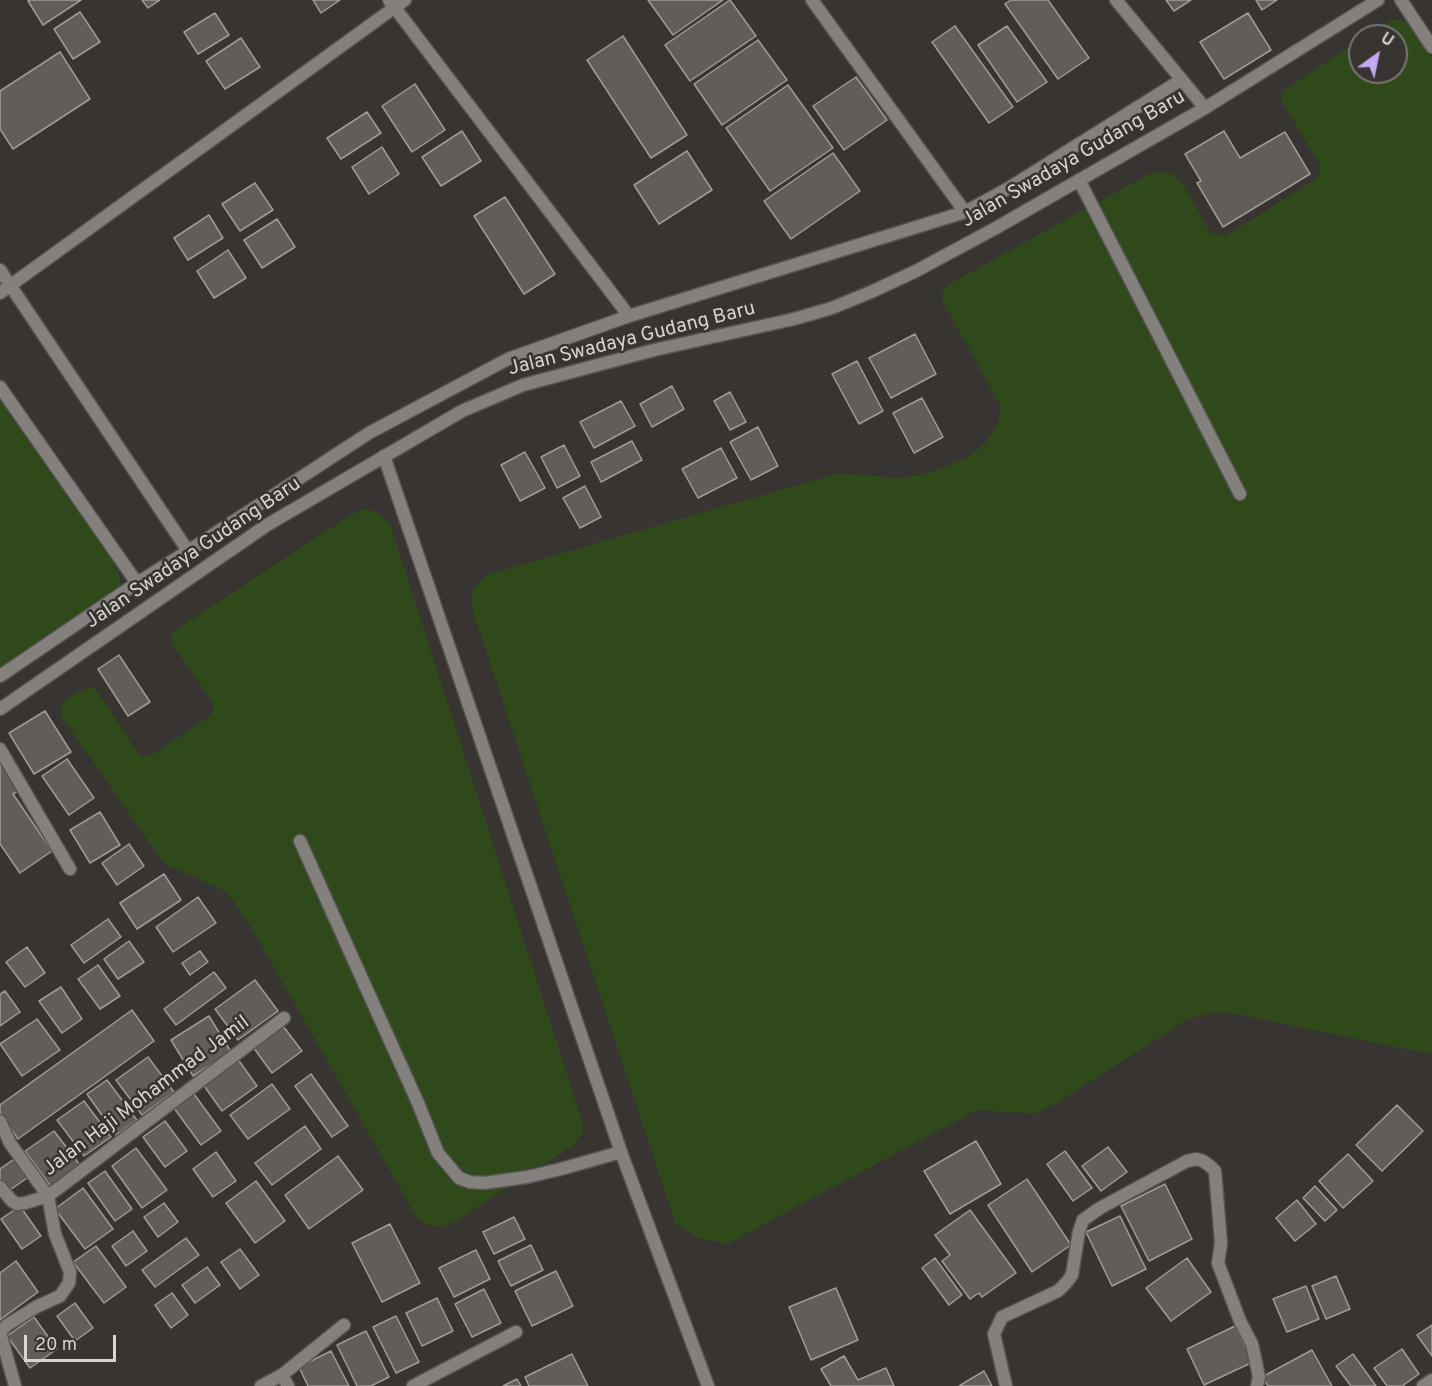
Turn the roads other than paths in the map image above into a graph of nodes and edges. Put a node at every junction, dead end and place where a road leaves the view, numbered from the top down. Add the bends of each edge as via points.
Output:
1 (812, 0) edge
2 (1116, 0) edge
3 (1378, 0) edge
4 (1401, 0) edge
5 (396, 2) edge
6 (1432, 48) edge
7 (1181, 80) junction
8 (1205, 108) junction
9 (1079, 180) junction
10 (965, 212) junction
11 (0, 270) edge
12 (5, 289) edge
13 (629, 316) junction
14 (0, 387) edge
15 (384, 456) junction
16 (1240, 494) dead end
17 (188, 551) junction
18 (137, 583) junction
19 (0, 676) edge
20 (0, 709) edge
21 (0, 749) edge
22 (300, 842) dead end
23 (70, 869) dead end
24 (284, 1017) dead end
25 (0, 1121) edge
26 (621, 1152) junction
27 (0, 1186) edge
28 (48, 1196) junction
29 (344, 1325) dead end
30 (516, 1332) dead end
31 (285, 1380) edge
32 (1432, 1380) edge
33 (15, 1386) edge
34 (261, 1386) edge
35 (413, 1386) edge
36 (708, 1386) edge
37 (1006, 1386) edge
38 (1257, 1386) edge
39 (1423, 1386) edge

1 - 10 street
2 - 7 street
3 - 8 street, Jalan Swadaya Gudang Baru
4 - 6 street
5 - 12 street
5 - 13 street
7 - 8 street
7 - 10 street
8 - 9 street, Jalan Swadaya Gudang Baru
9 - 15 street, Jalan Swadaya Gudang Baru via 916,271 832,308 523,385 462,411
9 - 16 street
10 - 13 street
11 - 12 street
12 - 17 street
13 - 17 street via 508,359 369,433
14 - 18 street
15 - 20 street, Jalan Swadaya Gudang Baru via 267,525
15 - 26 street
17 - 18 street
18 - 19 street
21 - 23 street
22 - 26 street via 438,1153 459,1178 484,1183 506,1180
24 - 28 street, Jalan Haji Mohammad Jamil
25 - 28 street, Jalan Haji Mohammad Jamil via 10,1143
26 - 36 street
27 - 28 street via 17,1204
28 - 33 street via 55,1233 70,1272 69,1283 60,1296 0,1332
29 - 31 street
30 - 35 street
31 - 34 street
32 - 39 street
37 - 38 street via 994,1334 1002,1317 1058,1291 1066,1283 1072,1275 1083,1220 1197,1159 1215,1171 1221,1243 1218,1263 1252,1344 1259,1377

